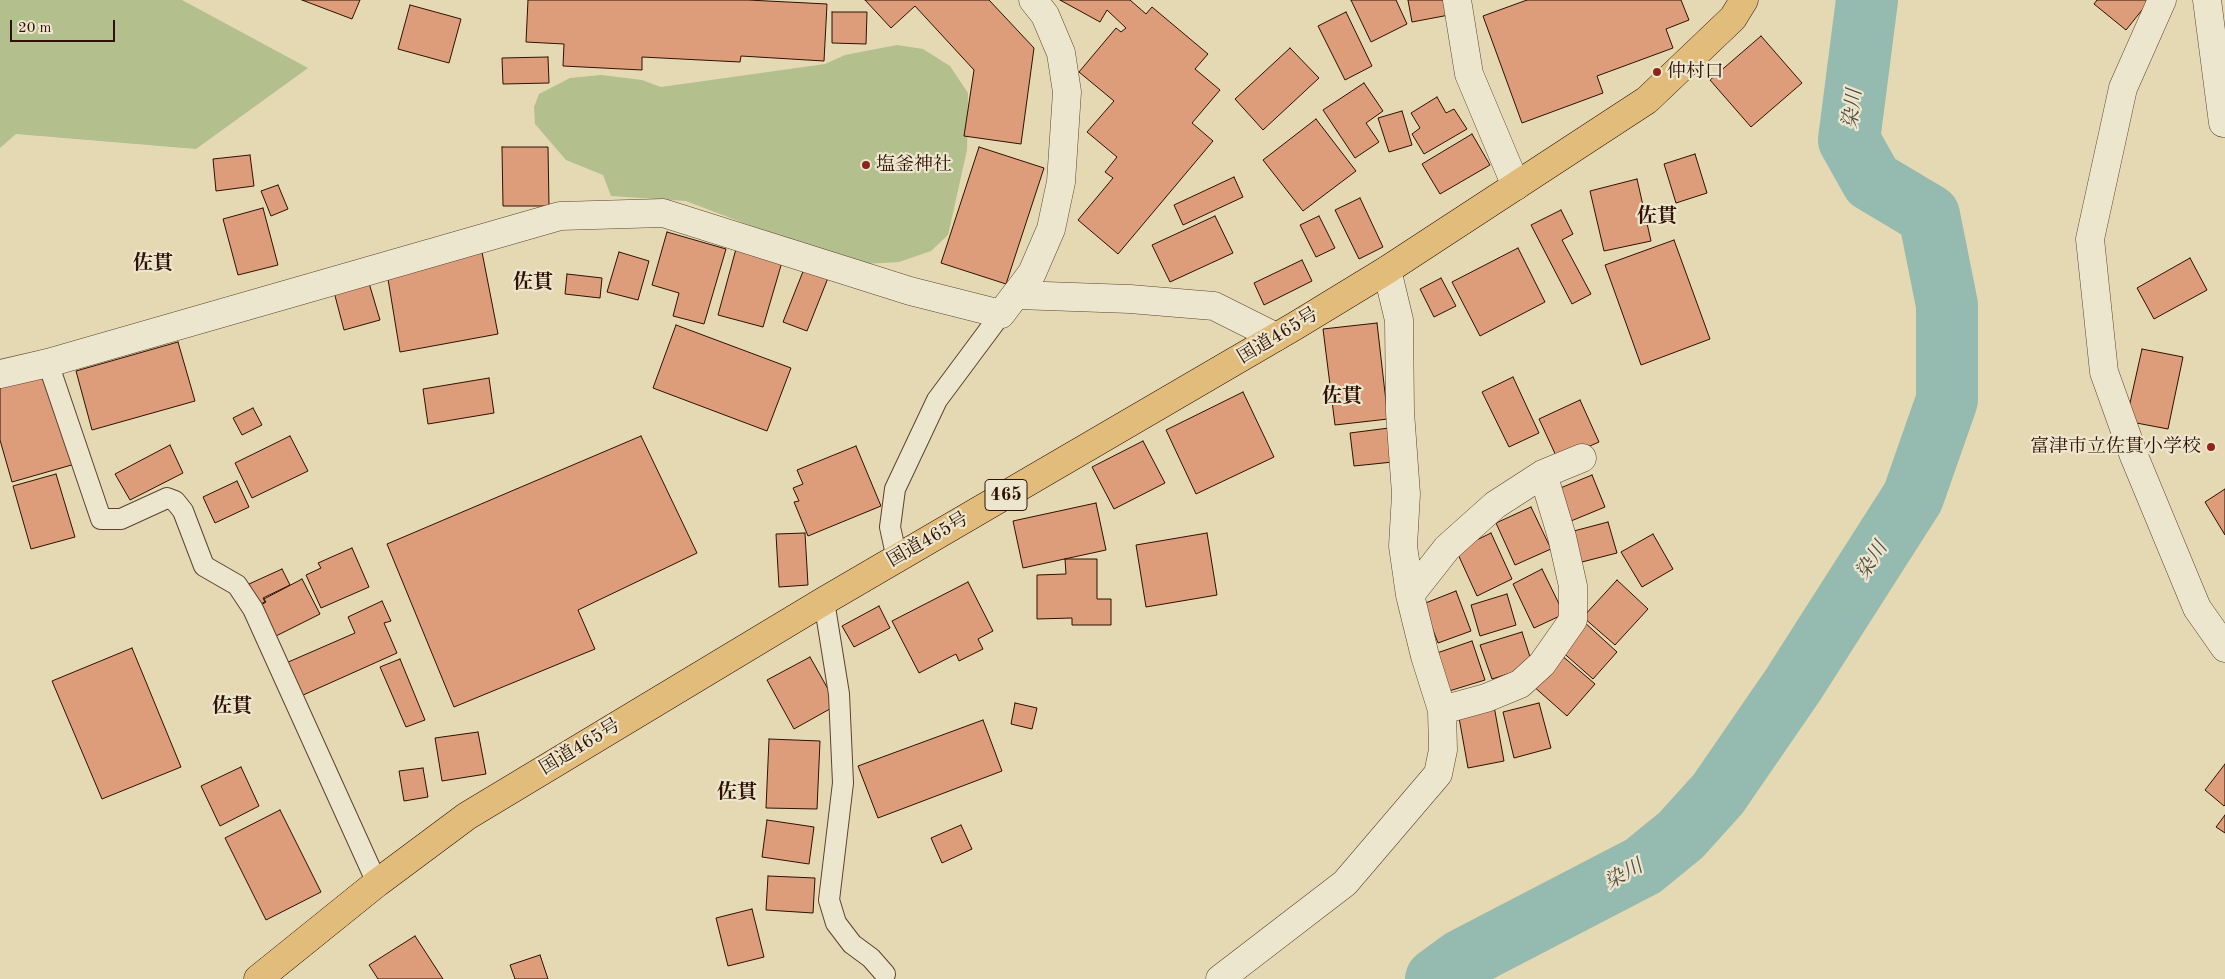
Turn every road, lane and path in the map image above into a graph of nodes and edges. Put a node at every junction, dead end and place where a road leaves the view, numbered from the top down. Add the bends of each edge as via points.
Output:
1 (1033, 0) edge
2 (1458, 0) edge
3 (1744, 0) edge
4 (2162, 0) edge
5 (2208, 0) edge
6 (2223, 123) dead end
7 (1516, 186) junction
8 (1387, 270) junction
9 (1009, 305) junction
10 (1276, 337) junction
11 (48, 363) junction
12 (0, 374) edge
13 (1582, 458) dead end
14 (1542, 474) junction
15 (897, 559) junction
16 (1410, 595) junction
17 (824, 601) junction
18 (2225, 648) edge
19 (1442, 710) junction
20 (377, 884) junction
21 (885, 974) dead end
22 (258, 979) edge
23 (1220, 979) edge

1 - 9 street via 1045,15 1062,53 1067,92 1061,182 1051,229 1032,273
2 - 7 street via 1469,74
3 - 7 highway, 国道465号 / 465 via 1733,18 1647,100
4 - 18 street via 2123,88 2090,239 2104,372 2134,456 2198,608
5 - 6 street
7 - 8 highway, 国道465号 / 465
8 - 10 highway, 国道465号 / 465
8 - 16 street via 1399,320 1400,412 1406,494 1403,546
9 - 10 street via 1130,299 1214,306
9 - 11 street via 910,291 663,213 560,216
9 - 15 lane via 937,400 895,489 890,526
10 - 15 highway, 国道465号 / 465
11 - 12 street
11 - 20 lane via 101,519 121,519 167,498 176,502 183,511 204,566 237,585 253,609
13 - 14 street
14 - 16 street via 1495,504 1447,548
14 - 19 street via 1573,586 1573,620 1542,664 1520,684 1486,698
15 - 17 highway, 国道465号 / 465
16 - 19 street
17 - 20 highway, 国道465号 / 465 via 467,816
17 - 21 lane via 839,694 843,783 829,900 836,923 852,944
19 - 23 street via 1443,750 1438,774 1345,883
20 - 22 highway, 国道465号 / 465

